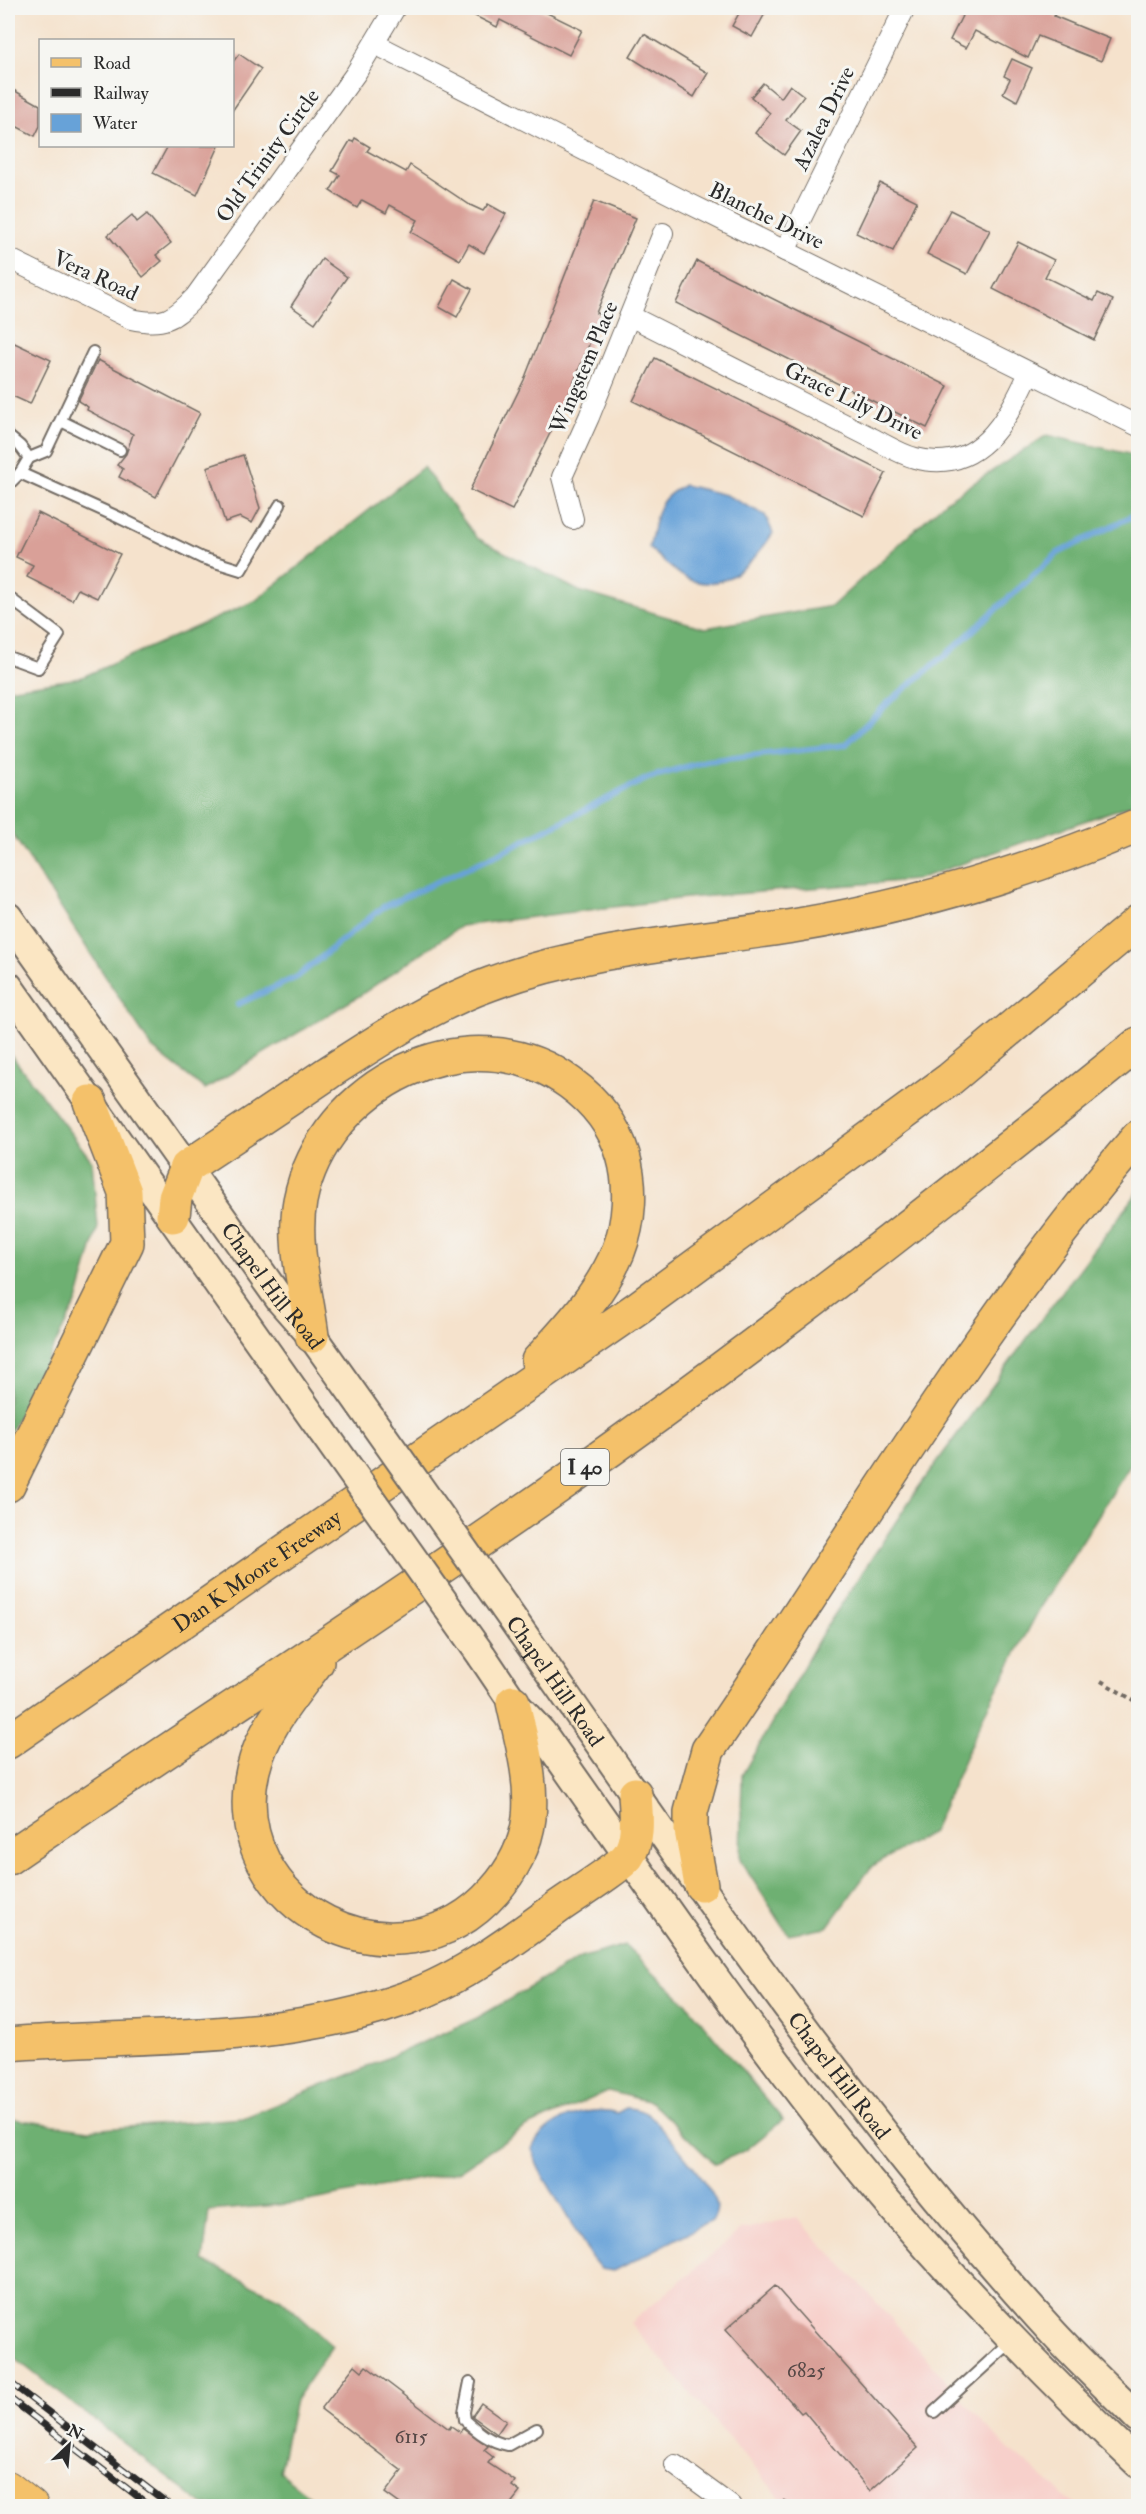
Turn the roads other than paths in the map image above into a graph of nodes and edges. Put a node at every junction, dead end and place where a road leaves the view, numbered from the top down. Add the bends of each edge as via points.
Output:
1 (395, 8) edge
2 (905, 8) edge
3 (375, 44) junction
4 (663, 233) dead end
5 (785, 251) junction
6 (8, 258) edge
7 (630, 316) junction
8 (168, 321) joint
9 (93, 352) dead end
10 (1029, 373) junction
11 (60, 421) junction
12 (1138, 426) edge
13 (8, 436) edge
14 (120, 450) dead end
15 (29, 458) junction
16 (20, 473) junction
17 (8, 485) edge
18 (280, 505) dead end
19 (573, 519) dead end
20 (8, 597) edge
21 (8, 657) edge
22 (1138, 826) edge
23 (8, 917) edge
24 (1138, 922) edge
25 (8, 986) edge
26 (1138, 1044) edge
27 (90, 1102) junction
28 (1138, 1137) edge
29 (187, 1167) junction
30 (172, 1216) junction
31 (312, 1336) junction
32 (505, 1399) junction
33 (8, 1485) edge
34 (331, 1643) junction
35 (513, 1702) junction
36 (8, 1742) edge
37 (635, 1794) junction
38 (628, 1856) junction
39 (8, 1858) edge
40 (702, 1885) junction
41 (8, 2044) edge
42 (1013, 2340) junction
43 (470, 2382) dead end
44 (934, 2412) dead end
45 (1138, 2418) edge
46 (537, 2429) dead end
47 (1138, 2463) edge
48 (675, 2465) dead end
49 (8, 2487) edge
50 (32, 2506) edge
51 (731, 2506) edge

1 - 3 street, Old Trinity Circle
2 - 5 street, Azalea Drive
3 - 5 street, Blanche Drive
3 - 8 street, Old Trinity Circle via 195,297
4 - 7 street, Wingstem Place
5 - 10 street, Blanche Drive
6 - 8 street, Vera Road via 131,319
7 - 10 street, Grace Lily Drive via 872,438 930,461 965,455 987,442 1010,413
7 - 19 street, Wingstem Place via 562,477
9 - 11 lane
10 - 12 street, Blanche Drive
11 - 14 lane
11 - 15 lane via 46,451
13 - 15 lane
15 - 16 lane
16 - 17 lane
16 - 18 lane via 202,558 241,570
20 - 21 lane via 59,635 38,668
22 - 29 highway via 992,881 903,905 793,926 610,952 491,983 398,1027
23 - 29 main road, Chapel Hill Road
24 - 32 highway via 950,1079 639,1307
25 - 27 main road, Chapel Hill Road
26 - 34 highway, I 40 via 897,1237 567,1480
27 - 30 main road, Chapel Hill Road
27 - 33 highway via 125,1192 127,1243
28 - 40 highway via 1007,1303 708,1750 691,1812
29 - 30 highway
29 - 31 main road, Chapel Hill Road via 281,1301
30 - 35 main road, Chapel Hill Road, bridge
31 - 32 highway via 298,1221 311,1167 330,1131 373,1088 408,1067 471,1054 528,1061 563,1077 603,1115 625,1163 627,1218 618,1251 602,1283
31 - 37 main road, Chapel Hill Road, bridge
32 - 36 highway, Dan K Moore Freeway
34 - 35 highway via 268,1731 253,1770 250,1812 258,1847 278,1884 304,1909 344,1930 397,1940 425,1935 450,1927 469,1915 502,1882 516,1860 529,1819 527,1769
34 - 39 highway, I 40
35 - 38 main road, Chapel Hill Road via 542,1733
37 - 38 highway via 637,1825
37 - 40 main road, Chapel Hill Road
38 - 41 highway via 493,1952 447,1979 377,2008 278,2027
38 - 42 main road, Chapel Hill Road via 835,2138
40 - 45 main road, Chapel Hill Road via 842,2079 933,2195 1056,2335
42 - 44 lane
42 - 47 main road, Chapel Hill Road
43 - 46 lane via 465,2420 485,2436 508,2445
48 - 51 street
49 - 50 main road

